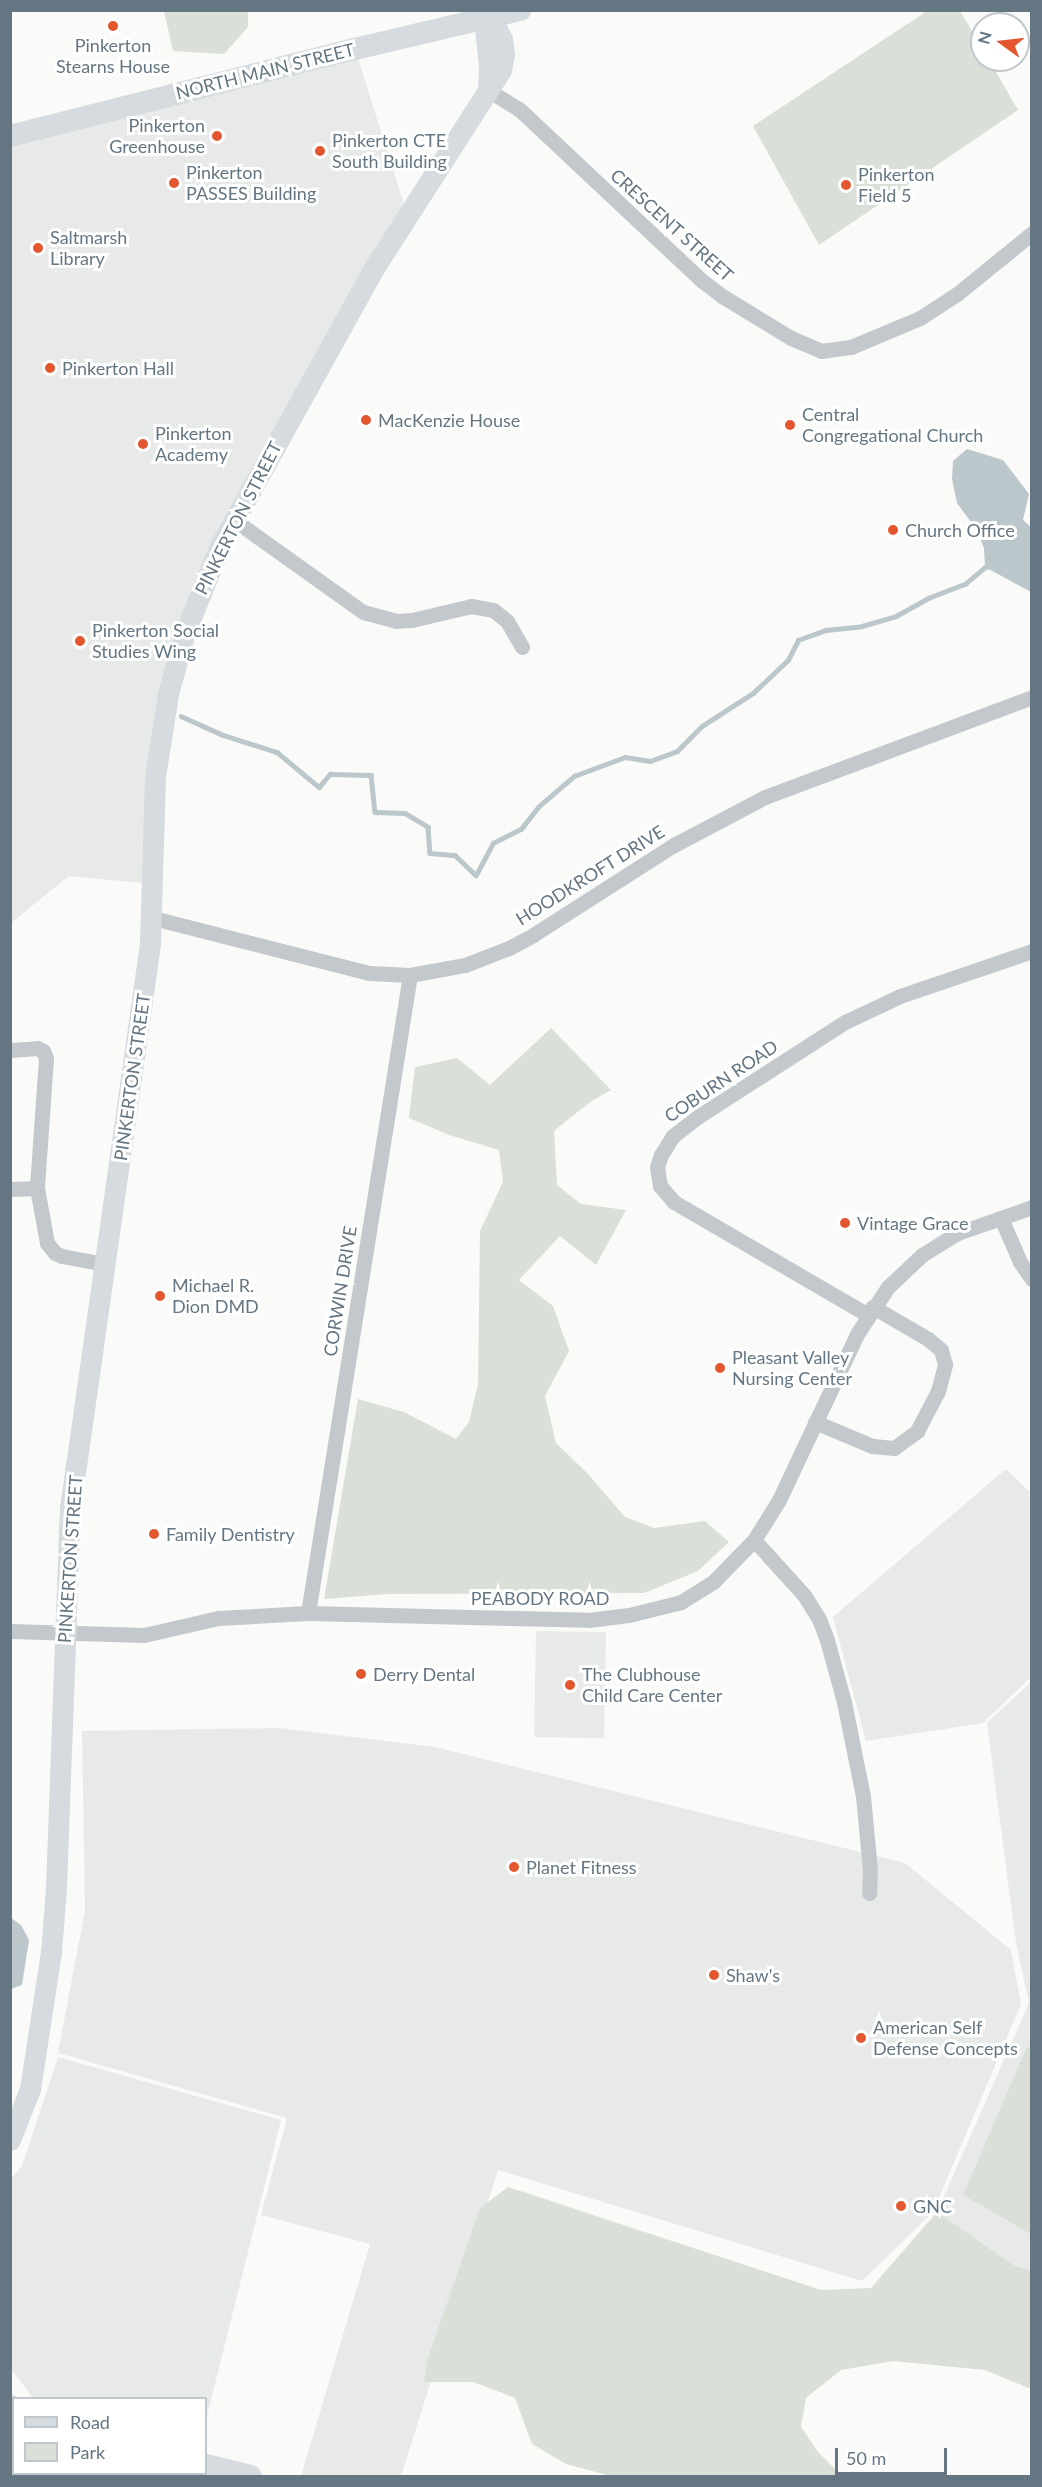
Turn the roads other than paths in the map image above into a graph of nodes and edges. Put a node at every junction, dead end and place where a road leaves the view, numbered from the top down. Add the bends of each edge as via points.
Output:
1 (520, 10) edge
2 (483, 15) edge
3 (488, 90) junction
4 (10, 136) edge
5 (1032, 233) edge
6 (234, 520) junction
7 (522, 647) dead end
8 (1032, 697) edge
9 (153, 918) junction
10 (1032, 951) edge
11 (410, 975) junction
12 (10, 1050) edge
13 (37, 1188) junction
14 (10, 1190) edge
15 (1032, 1207) edge
16 (1001, 1218) junction
17 (105, 1264) junction
18 (1032, 1279) edge
19 (870, 1311) junction
20 (815, 1422) junction
21 (754, 1540) junction
22 (308, 1613) junction
23 (10, 1631) edge
24 (64, 1634) junction
25 (869, 1893) dead end
26 (10, 2140) edge
27 (207, 2465) edge
28 (251, 2476) edge

1 - 2 main road, NORTH MAIN STREET
2 - 3 street, PINKERTON STREET via 499,31 504,54 501,70
2 - 4 main road, NORTH MAIN STREET
3 - 5 street, CRESCENT STREET via 519,109 701,280 790,338 821,351 851,347 920,318 957,294
3 - 6 street, PINKERTON STREET via 374,268
6 - 7 street via 363,612 396,621 471,606 493,610 507,621
6 - 9 street, PINKERTON STREET via 196,601 162,722 153,808
8 - 11 street, HOODKROFT DRIVE via 765,796 674,845 509,948 465,965
9 - 11 street, HOODKROFT DRIVE via 354,969
9 - 17 street, PINKERTON STREET
10 - 19 street, COBURN ROAD via 900,996 845,1022 699,1116 673,1136 661,1155 657,1167 660,1186 674,1202
11 - 22 street, CORWIN DRIVE
12 - 13 street via 37,1048 46,1058
13 - 14 street
13 - 17 street via 42,1227 50,1249 70,1258
15 - 16 street, PEABODY ROAD
16 - 18 street
16 - 19 street, PEABODY ROAD via 937,1244 906,1269
17 - 24 street, PINKERTON STREET via 70,1508
19 - 20 street, PEABODY ROAD
19 - 20 street, COBURN ROAD via 928,1339 941,1350 944,1376 925,1417 912,1438 892,1449 872,1446
20 - 21 street, PEABODY ROAD via 779,1500
21 - 22 street, PEABODY ROAD via 724,1572 692,1596 669,1606 617,1617 575,1620
21 - 25 street via 804,1595 825,1634 863,1796
22 - 24 street, PEABODY ROAD via 218,1618 144,1635
23 - 24 street, PEABODY ROAD
24 - 26 street, PINKERTON STREET via 51,1952 30,2089
27 - 28 main road

